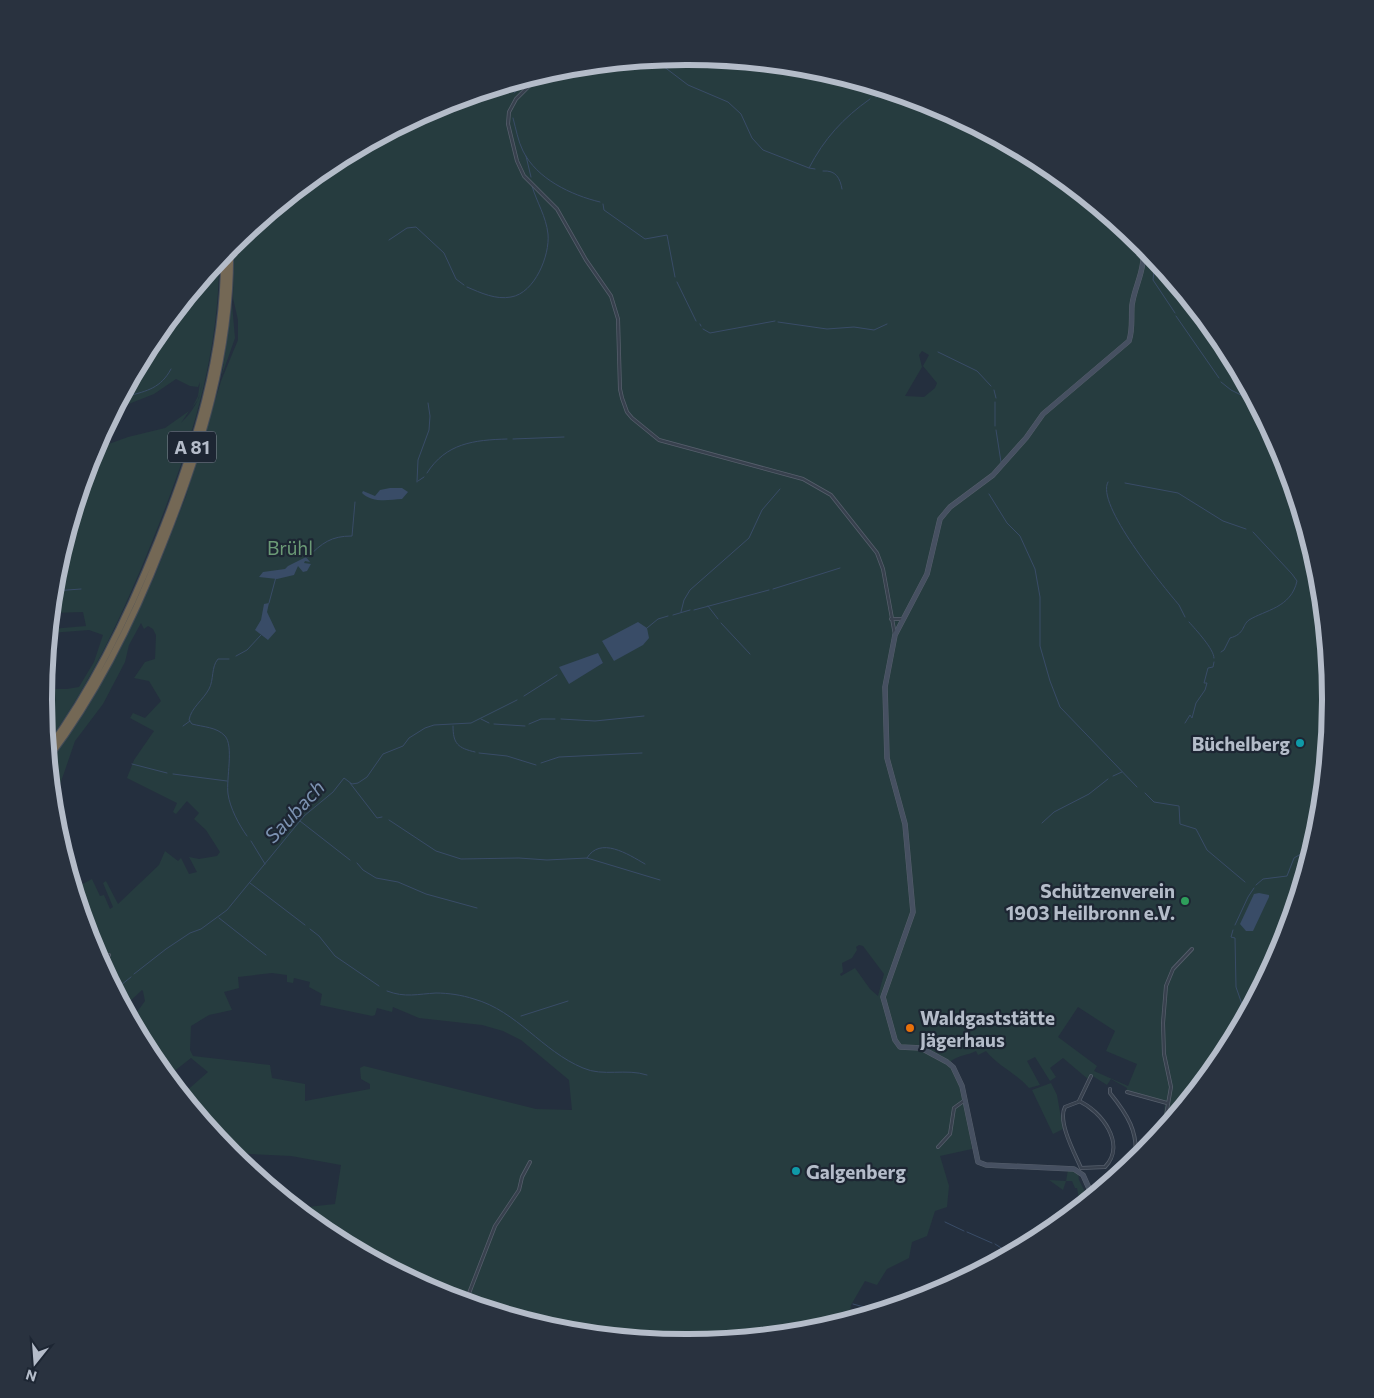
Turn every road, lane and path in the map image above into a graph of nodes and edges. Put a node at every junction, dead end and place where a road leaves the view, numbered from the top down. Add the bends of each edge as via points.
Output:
1 (531, 84) edge
2 (1143, 258) edge
3 (230, 259) edge
4 (224, 266) edge
5 (229, 290) junction
6 (233, 304) dead end
7 (222, 375) dead end
8 (215, 387) junction
9 (891, 619) junction
10 (902, 619) junction
11 (895, 635) junction
12 (54, 741) edge
13 (55, 748) edge
14 (1192, 949) dead end
15 (1091, 1076) dead end
16 (1110, 1090) dead end
17 (1127, 1092) dead end
18 (965, 1100) junction
19 (1078, 1101) junction
20 (1167, 1103) junction
21 (1165, 1115) edge
22 (938, 1147) dead end
23 (1135, 1149) edge
24 (530, 1162) dead end
25 (1081, 1170) junction
26 (1090, 1189) edge
27 (469, 1294) edge

1 - 9 street via 516,99 509,112 514,152 524,176 557,209 615,305 620,389 627,412 659,440 804,479 831,495 877,553 883,569
2 - 10 street via 1132,306 1129,341 1043,414 993,475 950,507 940,519 928,571
3 - 5 highway, A 81
4 - 12 highway, A 81 via 222,314 214,365 176,493 116,637 75,711
5 - 6 highway
5 - 8 highway, A 81
7 - 8 highway
8 - 13 highway, A 81 via 184,488 137,606 99,681
9 - 10 street
9 - 11 street
10 - 11 street
11 - 18 street via 885,687 887,758 905,824 914,912 882,997 897,1044 903,1048 921,1048 947,1062 961,1081
14 - 20 street via 1173,969 1166,986 1164,1054 1171,1087
15 - 19 street
16 - 23 street via 1134,1130
17 - 20 street
18 - 22 street via 954,1108 950,1134
18 - 25 street via 978,1162
19 - 25 street via 1065,1107 1062,1115
19 - 25 street via 1099,1114 1112,1142 1105,1167
20 - 21 street
24 - 27 street via 518,1190 495,1226
25 - 26 street

